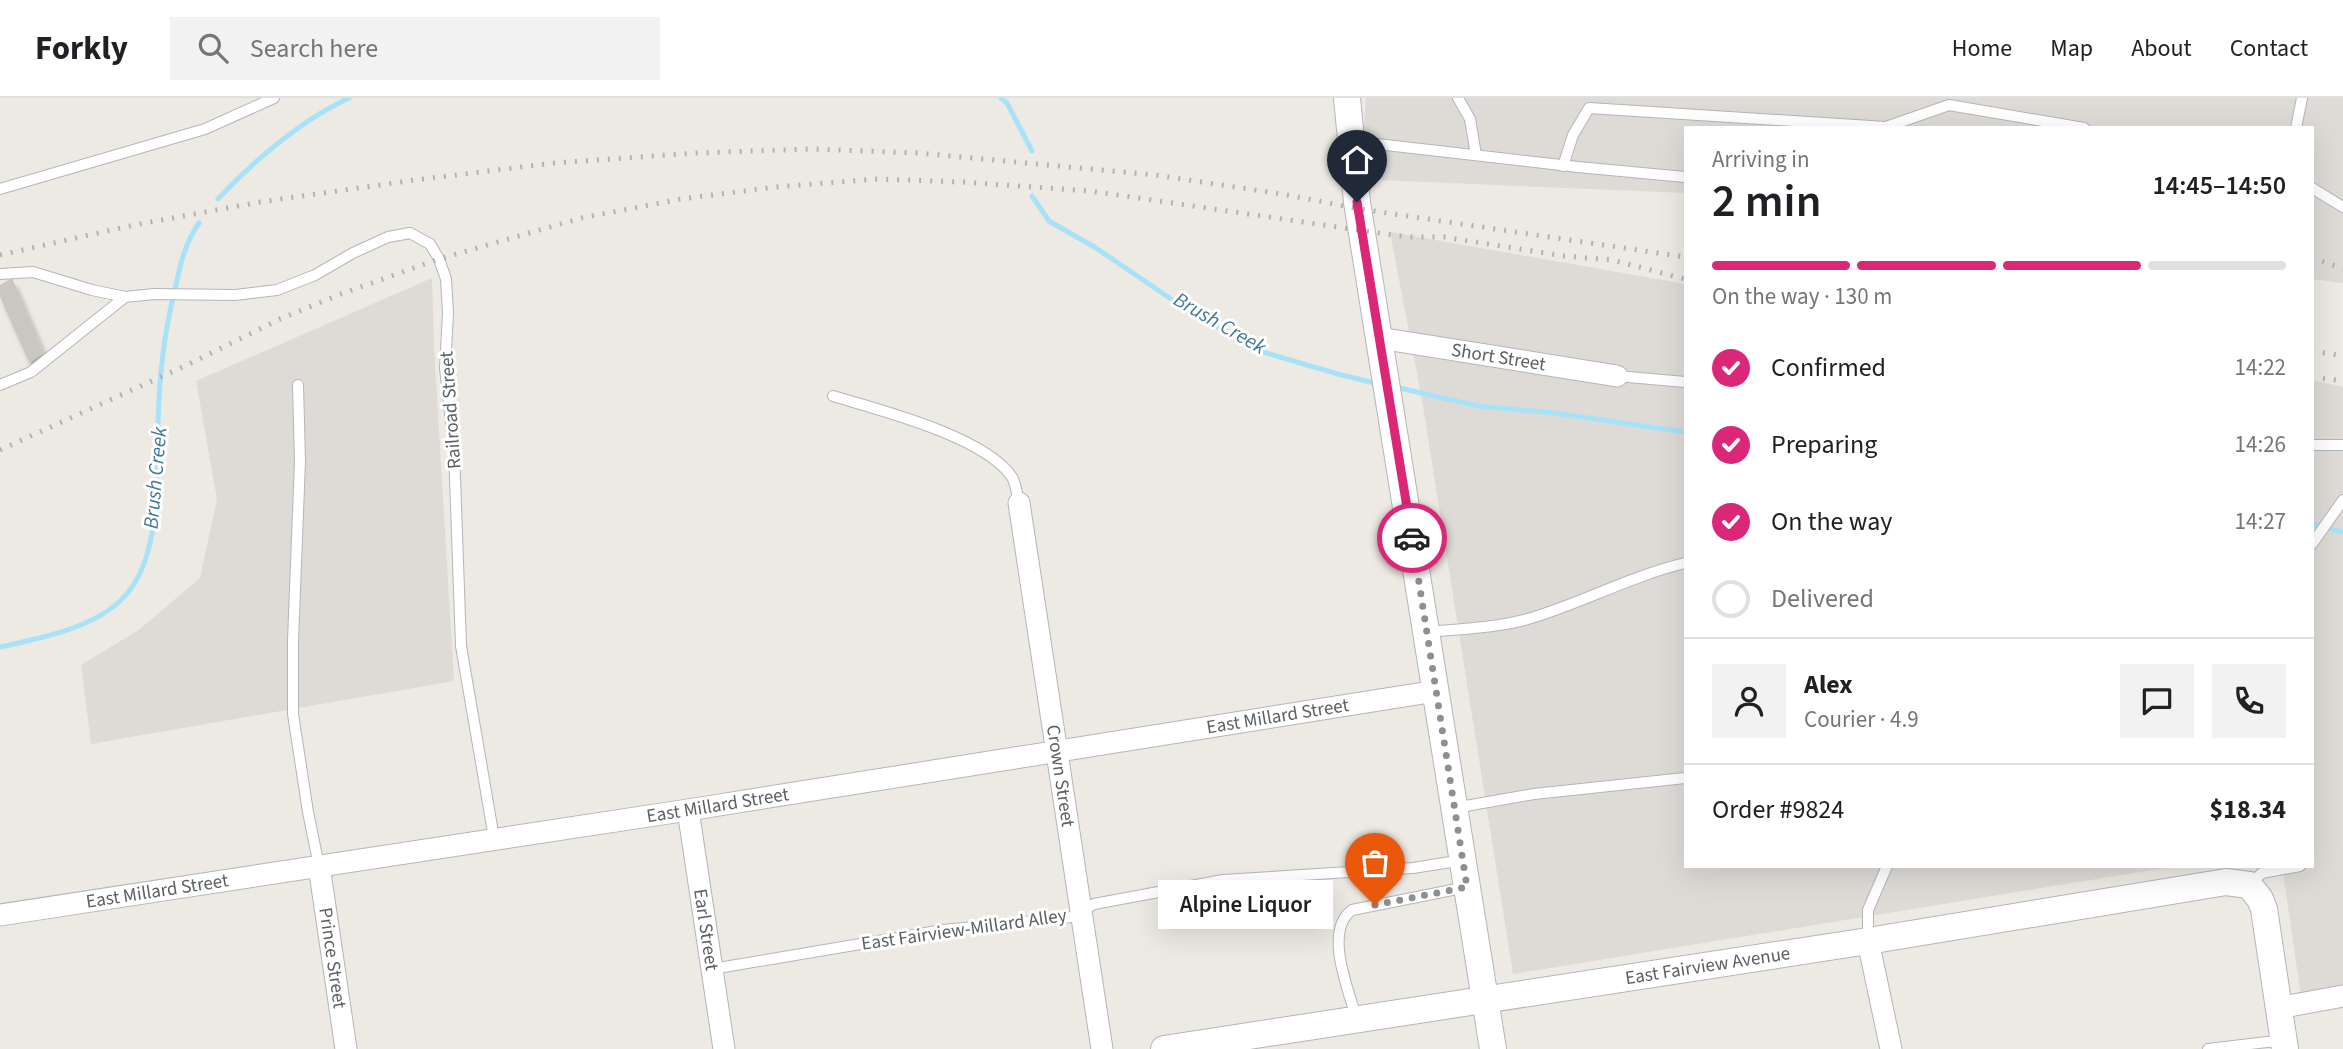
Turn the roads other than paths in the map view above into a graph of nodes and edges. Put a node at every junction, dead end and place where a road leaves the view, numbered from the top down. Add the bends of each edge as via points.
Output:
1 (274, 98) edge
2 (1347, 98) edge
3 (1458, 98) edge
4 (2302, 98) edge
5 (1870, 126) edge
6 (1889, 126) edge
7 (2072, 126) edge
8 (2296, 126) edge
9 (1350, 141) junction
10 (1476, 155) junction
11 (1563, 166) junction
12 (1684, 177) edge
13 (0, 189) edge
14 (2314, 189) edge
15 (2343, 207) edge
16 (0, 274) edge
17 (125, 296) junction
18 (1381, 348) junction
19 (1617, 376) joint
20 (1684, 382) edge
21 (0, 385) edge
22 (298, 385) dead end
23 (832, 396) dead end
24 (2314, 445) edge
25 (2343, 445) edge
26 (2343, 500) edge
27 (1019, 503) joint
28 (2314, 541) edge
29 (1684, 563) edge
30 (1427, 632) junction
31 (1436, 691) junction
32 (1057, 750) junction
33 (1684, 778) edge
34 (1454, 808) junction
35 (688, 810) junction
36 (494, 838) junction
37 (1463, 860) junction
38 (319, 866) junction
39 (1886, 868) edge
40 (2289, 868) edge
41 (2249, 886) junction
42 (1467, 887) junction
43 (1082, 913) junction
44 (0, 915) edge
45 (1868, 941) junction
46 (712, 969) junction
47 (2343, 996) edge
48 (1485, 1000) junction
49 (2278, 1008) junction
50 (1357, 1020) junction
51 (2285, 1044) edge
52 (346, 1049) edge
53 (724, 1049) edge
54 (1102, 1049) edge
55 (1164, 1049) edge
56 (1493, 1049) edge
57 (1891, 1049) edge
58 (2208, 1049) edge

1 - 13 lane via 205,129
2 - 9 street
3 - 10 lane via 1470,120
4 - 8 lane
5 - 11 lane via 1589,108 1573,135
6 - 7 lane via 1949,105
9 - 10 lane
9 - 18 street
10 - 11 lane
11 - 12 lane
14 - 15 lane
16 - 17 lane via 33,272
17 - 21 lane via 31,372
17 - 36 lane, Railroad Street via 277,290 388,237 410,233 430,244 446,279 445,368 454,450 461,646
18 - 19 street, Short Street
18 - 30 street
19 - 20 lane
22 - 38 lane via 293,714
23 - 27 lane via 937,429 980,451 1011,475
24 - 25 lane
26 - 28 lane
27 - 32 street, Crown Street
29 - 30 lane via 1527,619
30 - 31 street
31 - 32 street, East Millard Street
31 - 34 street
32 - 35 street, East Millard Street
32 - 43 street, Crown Street
33 - 34 lane via 1534,794
34 - 37 street
35 - 36 street, East Millard Street
35 - 46 street, Earl Street
36 - 38 street, East Millard Street
37 - 42 street
37 - 43 lane, East Fairview-Millard Alley via 1413,868 1223,880 1094,904
38 - 44 street, East Millard Street
38 - 52 street, Prince Street
39 - 45 lane via 1868,910
40 - 41 lane via 2262,873
41 - 45 street, East Fairview Avenue via 2226,882
41 - 49 street via 2264,909
42 - 48 street
42 - 50 lane via 1352,909 1344,916 1338,941
43 - 46 lane, East Fairview-Millard Alley via 943,930
43 - 54 street, Crown Street
45 - 48 street, East Fairview Avenue
45 - 57 street
46 - 53 street, Earl Street
47 - 49 street
48 - 50 street, East Fairview Avenue
48 - 56 street
49 - 51 street
50 - 55 street, East Fairview Avenue
51 - 58 lane

